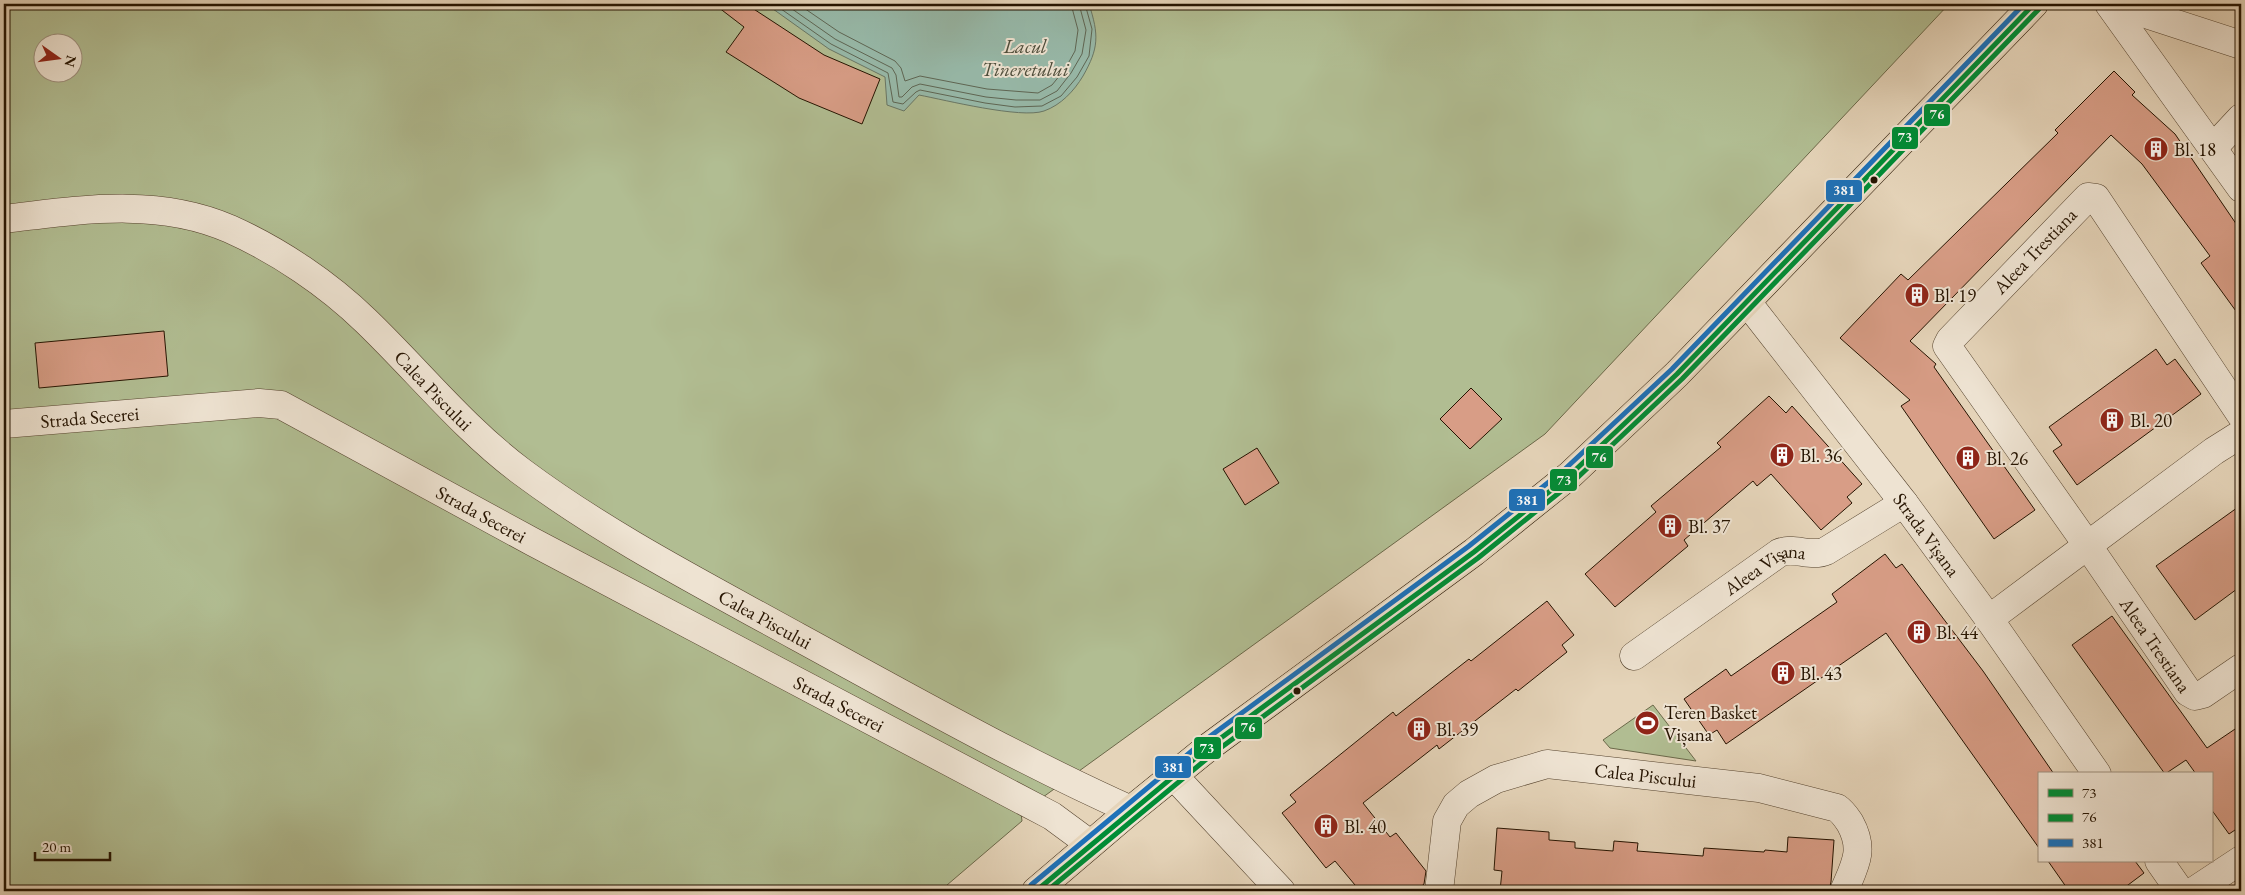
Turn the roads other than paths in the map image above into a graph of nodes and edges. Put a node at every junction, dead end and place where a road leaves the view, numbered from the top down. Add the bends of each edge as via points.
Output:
1 (2034, 4) edge
2 (2109, 4) edge
3 (2116, 4) edge
4 (2241, 44) edge
5 (2241, 118) edge
6 (2213, 148) junction
7 (2241, 188) edge
8 (4, 219) edge
9 (1747, 302) junction
10 (2241, 415) edge
11 (4, 424) edge
12 (2241, 434) edge
13 (1904, 503) junction
14 (2088, 546) junction
15 (1989, 619) junction
16 (1634, 656) dead end
17 (842, 661) junction
18 (2241, 668) edge
19 (823, 696) junction
20 (947, 718) junction
21 (929, 752) junction
22 (2097, 772) edge
23 (1173, 775) junction
24 (1131, 810) junction
25 (1090, 844) junction
26 (2241, 860) edge
27 (2160, 862) edge
28 (1036, 891) edge
29 (1281, 891) edge
30 (1439, 891) edge
31 (1844, 891) edge
32 (2180, 891) edge
33 (2194, 891) edge

1 - 9 main road
2 - 6 street
3 - 4 street
5 - 6 street
6 - 7 street
8 - 17 street, Calea Piscului via 102,209 158,209 194,216 228,228 263,246 322,286 364,320 476,433 574,509
9 - 13 street, Strada Vișana
9 - 23 main road via 1570,475 1474,552
10 - 14 street, Aleea Trestiana via 2100,201 2093,198 2085,200 1947,346
11 - 19 street, Strada Secerei via 259,403 281,405
12 - 14 street
13 - 15 street, Strada Vișana
13 - 16 street, Aleea Vișana via 1826,551 1814,554 1790,550 1779,553
14 - 15 street
14 - 18 street, Aleea Trestiana via 2188,692 2195,696 2203,694
15 - 22 street, Strada Vișana
17 - 19 street
17 - 20 street, Calea Piscului
19 - 21 street, Strada Secerei
20 - 21 street
20 - 24 street, Calea Piscului
21 - 25 street, Strada Secerei via 1052,816
23 - 24 main road
23 - 29 street
24 - 25 main road
25 - 28 main road
26 - 33 street
27 - 32 street
30 - 31 street, Calea Piscului via 1447,821 1456,806 1469,794 1496,779 1547,764 1759,788 1837,808 1853,829 1859,848

